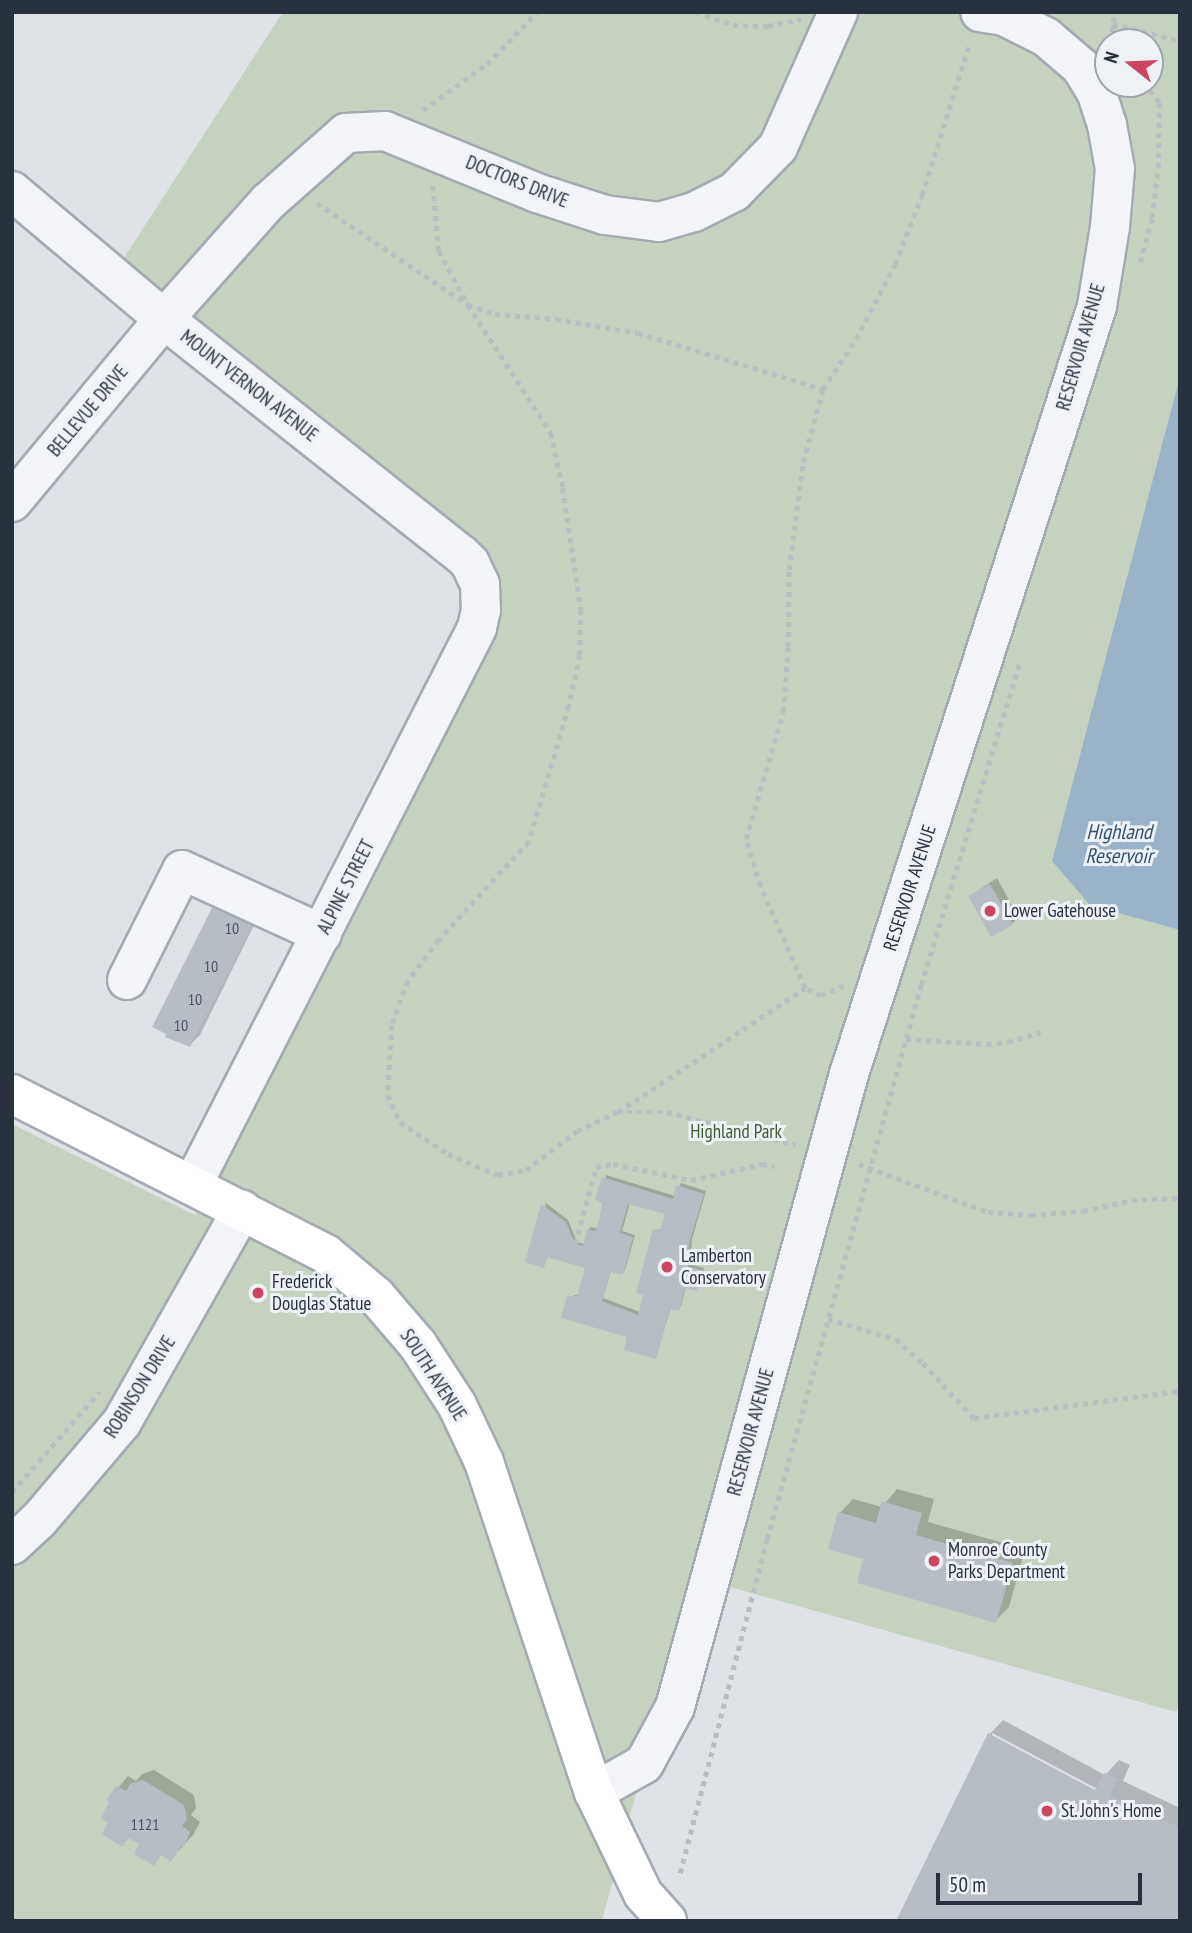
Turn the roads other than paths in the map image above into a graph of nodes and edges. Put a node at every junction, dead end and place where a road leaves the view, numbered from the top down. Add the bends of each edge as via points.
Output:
1 (826, 15) edge
2 (975, 25) edge
3 (12, 191) edge
4 (164, 319) junction
5 (12, 502) edge
6 (481, 584) joint
7 (322, 934) junction
8 (127, 980) dead end
9 (12, 1094) edge
10 (193, 1184) junction
11 (242, 1210) junction
12 (12, 1545) edge
13 (594, 1792) junction
14 (648, 1912) edge

1 - 4 street, DOCTORS DRIVE via 778,147 734,192 694,212 659,222 605,215 385,131 346,133 268,202
2 - 13 street, RESERVOIR AVENUE via 1004,16 1046,37 1081,67 1096,92 1115,169 1097,306 849,1074 675,1707 645,1764
3 - 4 street, MOUNT VERNON AVENUE
4 - 5 street, BELLEVUE DRIVE
4 - 6 street, MOUNT VERNON AVENUE via 461,554
6 - 7 street, ALPINE STREET via 477,628
7 - 8 street via 182,870
7 - 10 street, ALPINE STREET
9 - 10 main road, SOUTH AVENUE
10 - 11 main road, SOUTH AVENUE
11 - 12 street, ROBINSON DRIVE via 122,1422
11 - 13 main road, SOUTH AVENUE via 326,1254 376,1296 418,1345 457,1405 484,1462
13 - 14 main road, SOUTH AVENUE

